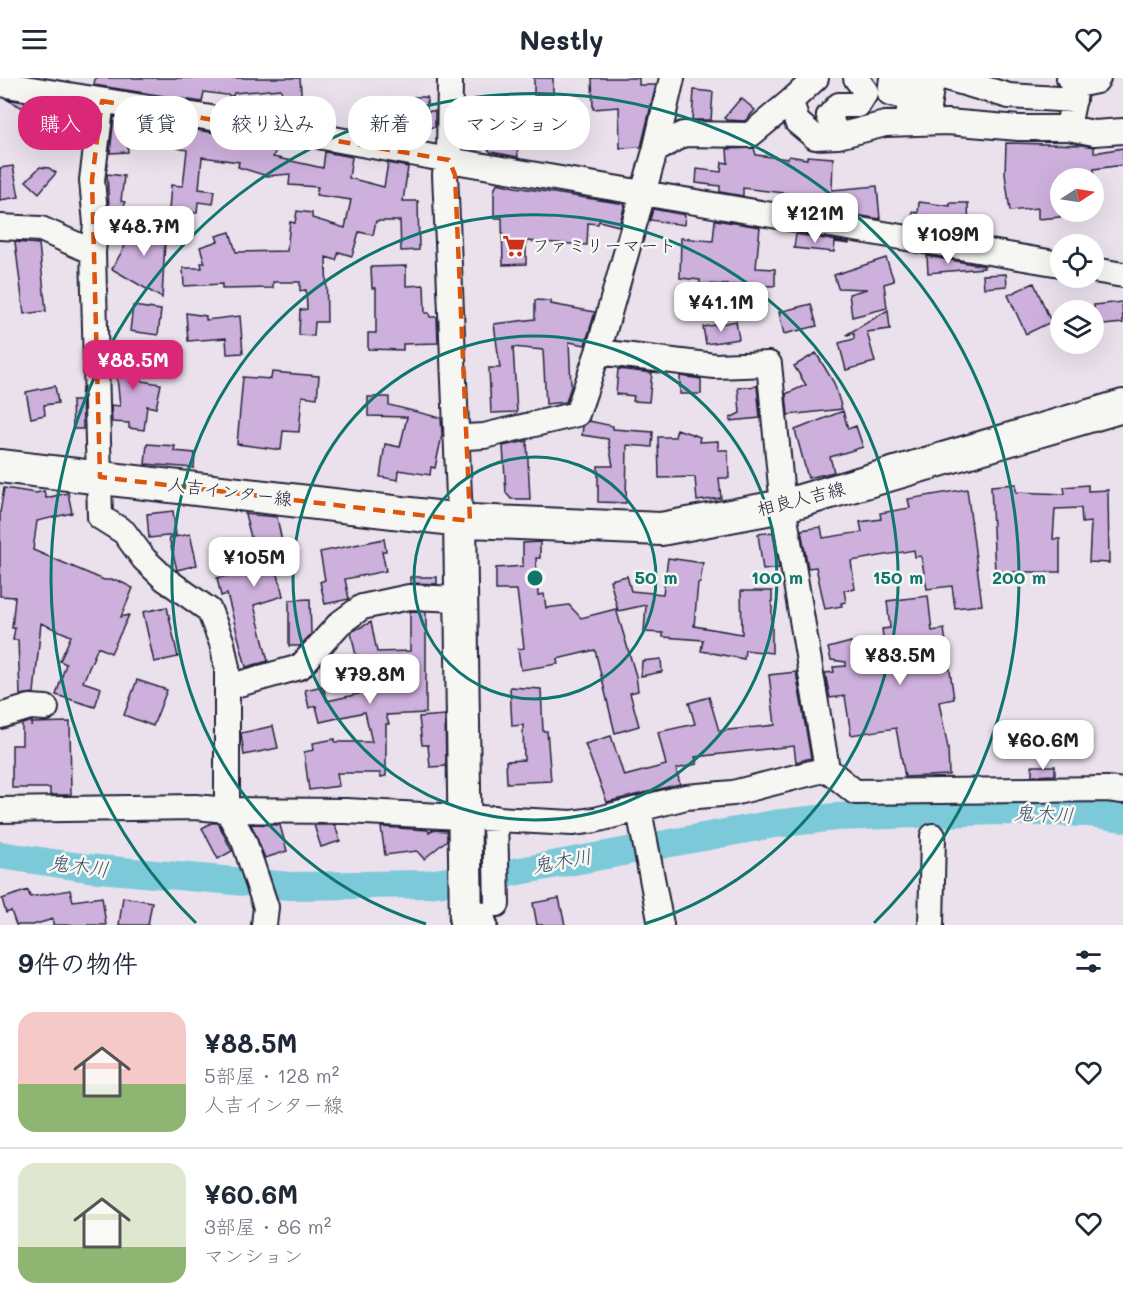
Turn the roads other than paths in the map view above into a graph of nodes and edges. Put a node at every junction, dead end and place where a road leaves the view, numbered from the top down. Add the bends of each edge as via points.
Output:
1 (450, 78) edge
2 (672, 78) edge
3 (816, 78) edge
4 (856, 78) edge
5 (881, 78) edge
6 (892, 78) edge
7 (905, 78) edge
8 (949, 78) edge
9 (0, 84) edge
10 (1079, 84) edge
11 (1010, 87) edge
12 (72, 96) edge
13 (102, 101) edge
14 (791, 101) junction
15 (927, 122) junction
16 (871, 128) junction
17 (1068, 128) junction
18 (1123, 130) edge
19 (838, 136) junction
20 (96, 150) edge
21 (655, 151) junction
22 (449, 160) junction
23 (642, 193) junction
24 (0, 227) edge
25 (93, 252) junction
26 (1050, 262) edge
27 (1104, 272) edge
28 (1123, 275) edge
29 (598, 352) junction
30 (1123, 406) edge
31 (466, 437) junction
32 (0, 466) edge
33 (100, 477) junction
34 (783, 506) junction
35 (465, 520) junction
36 (461, 599) junction
37 (228, 687) junction
38 (46, 708) dead end
39 (0, 716) edge
40 (827, 769) junction
41 (1123, 791) edge
42 (0, 810) edge
43 (227, 810) junction
44 (639, 810) junction
45 (478, 818) junction
46 (933, 836) dead end
47 (479, 916) edge
48 (264, 925) edge
49 (661, 925) edge
50 (931, 925) edge

1 - 22 street
2 - 21 street
3 - 14 street
4 - 19 street via 866,92 864,100 858,105 839,105 829,116
5 - 16 street
6 - 15 street via 890,94 909,98
7 - 15 street via 905,82 931,87
8 - 11 street
8 - 15 street
9 - 12 street
10 - 11 street
10 - 17 street
13 - 22 street
14 - 19 street via 797,122 815,137
14 - 21 street via 750,135 683,134
15 - 16 street
15 - 17 street
16 - 19 street
17 - 18 street via 1094,133
20 - 25 street
21 - 23 street
22 - 23 street
22 - 31 street via 455,175
22 - 35 street via 445,174
23 - 26 street
23 - 29 street
24 - 25 street via 41,230
25 - 33 street
27 - 28 street
29 - 31 street via 577,414
29 - 34 street via 715,366 769,364
30 - 34 main road, 相良人吉線
31 - 35 street
32 - 33 main road, 人吉インター線
33 - 35 main road, 人吉インター線
33 - 37 street via 100,517 124,532 165,579 209,610 222,643
34 - 35 main road, 相良人吉線 via 661,529
34 - 40 street
35 - 36 main road
35 - 45 main road
36 - 37 street via 409,597 362,606 340,623 300,667
36 - 45 main road
37 - 43 street
38 - 39 street via 30,707
40 - 41 street via 855,792
40 - 44 street via 733,793 686,797
42 - 43 street
43 - 45 street
43 - 48 street via 244,841 266,907
44 - 45 street via 572,823
44 - 49 street
45 - 47 main road
46 - 50 street

